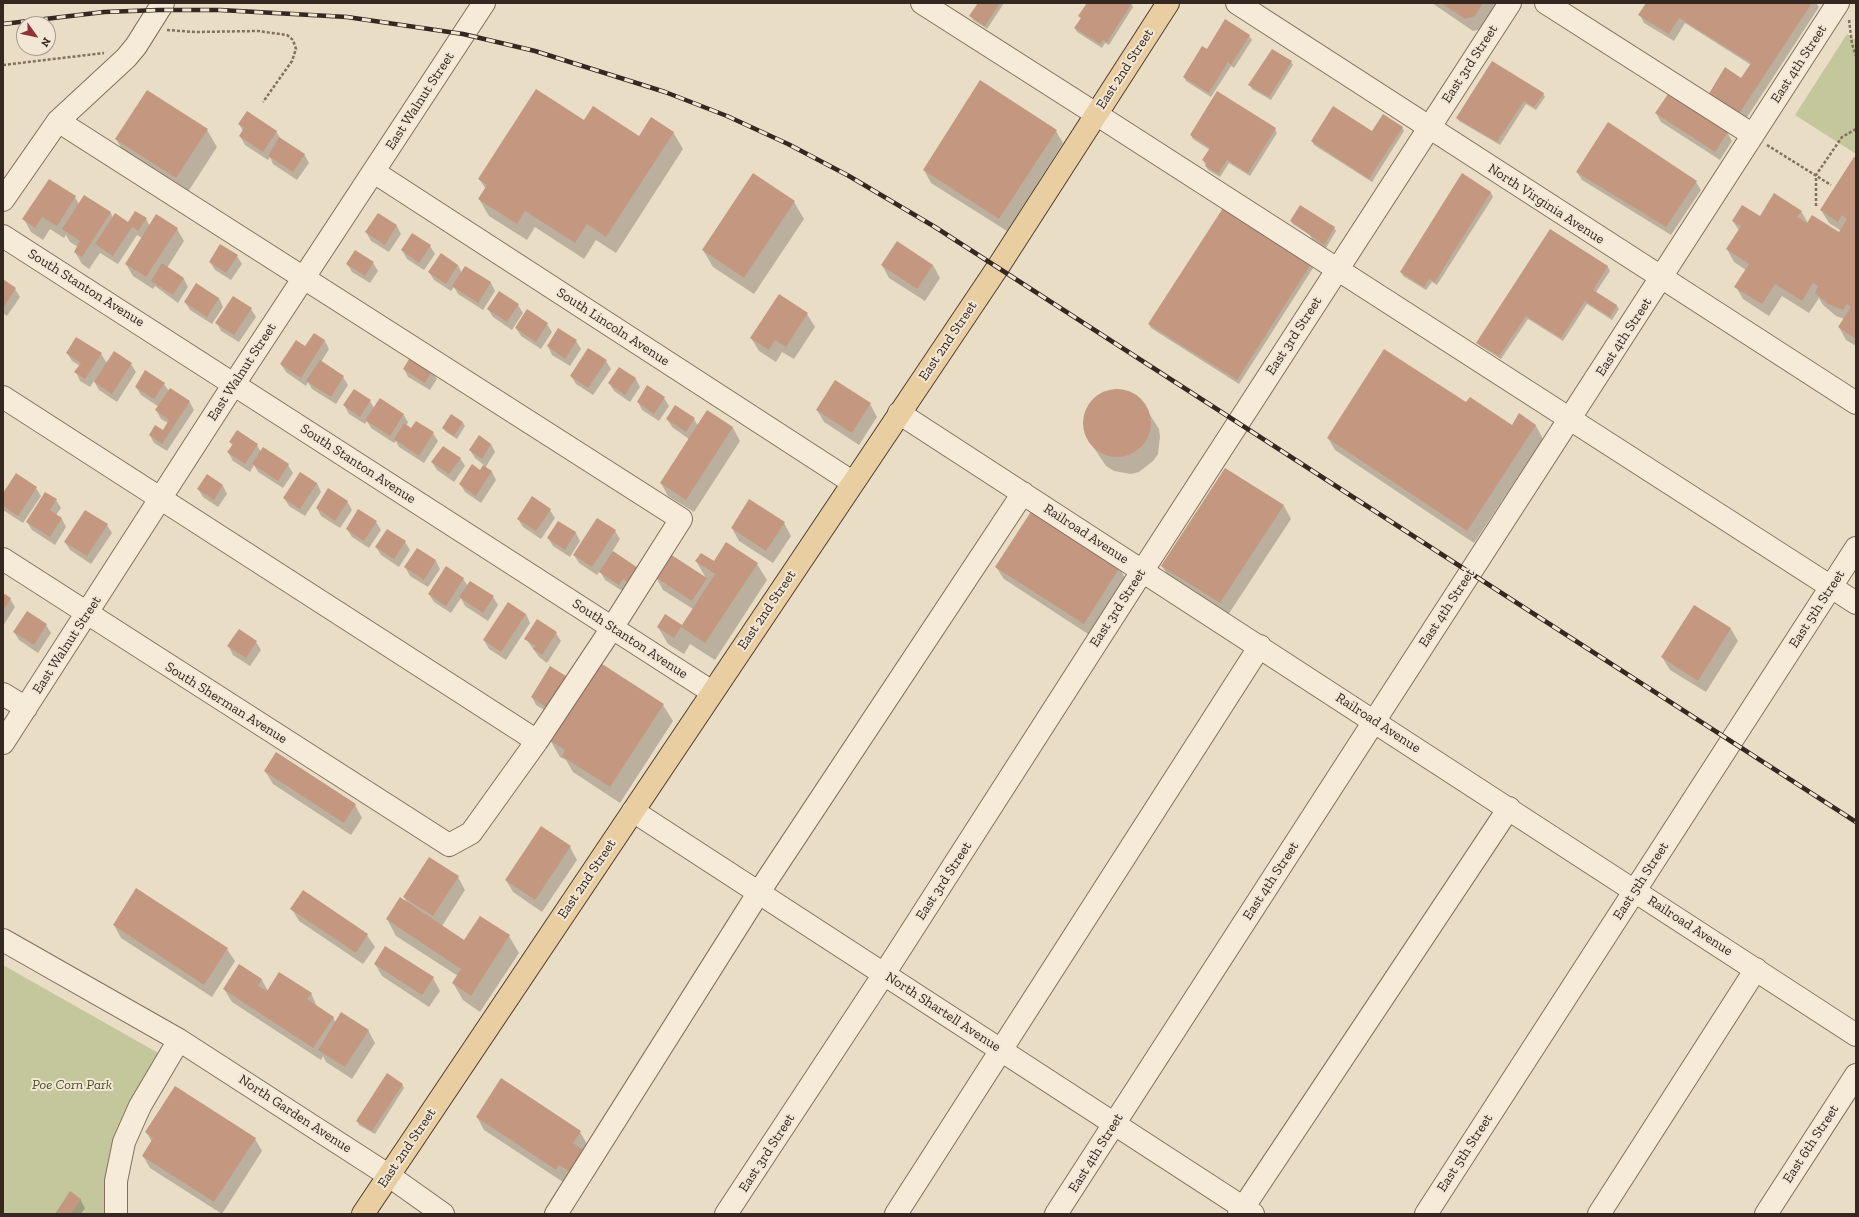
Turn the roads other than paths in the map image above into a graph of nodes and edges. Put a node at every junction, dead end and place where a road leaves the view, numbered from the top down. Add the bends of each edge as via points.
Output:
1 (163, 3) edge
2 (484, 3) edge
3 (922, 3) edge
4 (1168, 3) edge
5 (1237, 3) edge
6 (1510, 3) edge
7 (1546, 3) edge
8 (1844, 11) edge
9 (1096, 114) junction
10 (58, 121) junction
11 (1429, 128) junction
12 (1760, 140) junction
13 (374, 172) junction
14 (3, 200) edge
15 (3, 236) edge
16 (1338, 269) junction
17 (304, 278) junction
18 (1662, 278) junction
19 (234, 384) junction
20 (3, 397) edge
21 (1856, 404) edge
22 (899, 413) junction
23 (1570, 419) junction
24 (852, 482) junction
25 (1023, 493) junction
26 (161, 498) junction
27 (1856, 548) edge
28 (3, 559) edge
29 (1143, 570) junction
30 (1831, 587) junction
31 (1856, 603) edge
32 (87, 614) junction
33 (612, 628) junction
34 (1260, 646) junction
35 (712, 692) junction
36 (3, 694) edge
37 (26, 708) junction
38 (1374, 720) junction
39 (537, 741) junction
40 (3, 743) edge
41 (1509, 808) junction
42 (633, 810) junction
43 (1635, 890) junction
44 (759, 892) junction
45 (3, 940) edge
46 (1756, 969) junction
47 (884, 974) junction
48 (1856, 1035) edge
49 (179, 1040) junction
50 (1002, 1051) junction
51 (1856, 1075) edge
52 (1113, 1124) junction
53 (388, 1175) junction
54 (1245, 1212) edge
55 (116, 1214) edge
56 (363, 1214) edge
57 (443, 1214) edge
58 (556, 1214) edge
59 (726, 1214) edge
60 (896, 1214) edge
61 (1056, 1214) edge
62 (1426, 1214) edge
63 (1598, 1214) edge
64 (1766, 1214) edge

1 - 10 street via 126,58
2 - 13 street, East Walnut Street
3 - 9 street
4 - 9 main road, East 2nd Street
5 - 11 street, North Virginia Avenue
6 - 11 street, East 3rd Street
7 - 12 street
8 - 12 street, East 4th Street
9 - 16 street
9 - 22 main road, East 2nd Street via 998,267
10 - 14 street
10 - 17 street
11 - 16 street, East 3rd Street
11 - 18 street, North Virginia Avenue
12 - 18 street, East 4th Street
13 - 17 street, East Walnut Street
13 - 24 street, South Lincoln Avenue
15 - 19 street, South Stanton Avenue
16 - 23 street
16 - 29 street, East 3rd Street
17 - 19 street, East Walnut Street
17 - 33 street via 681,519
18 - 21 street, North Virginia Avenue
18 - 23 street, East 4th Street
19 - 26 street, East Walnut Street
19 - 33 street, South Stanton Avenue
20 - 26 street
22 - 24 main road, East 2nd Street
22 - 25 street, Railroad Avenue
23 - 30 street
23 - 38 street, East 4th Street
24 - 35 main road, East 2nd Street
25 - 29 street, Railroad Avenue
25 - 44 street
26 - 32 street, East Walnut Street
26 - 39 street
27 - 30 street, East 5th Street
28 - 32 street, South Sherman Avenue
29 - 34 street, Railroad Avenue
29 - 47 street, East 3rd Street
30 - 31 street
30 - 43 street, East 5th Street
32 - 37 street, East Walnut Street
32 - 39 street, South Sherman Avenue via 449,845 471,833
33 - 35 street, South Stanton Avenue
33 - 39 street
34 - 38 street, Railroad Avenue
34 - 50 street
35 - 42 main road, East 2nd Street
36 - 37 street
37 - 40 street, East Walnut Street
38 - 41 street, Railroad Avenue
38 - 52 street, East 4th Street
41 - 43 street, Railroad Avenue
41 - 54 street
42 - 44 street, North Shartell Avenue
42 - 53 main road, East 2nd Street
43 - 46 street, Railroad Avenue
43 - 62 street, East 5th Street
44 - 47 street, North Shartell Avenue
44 - 58 street
45 - 49 street, North Garden Avenue
46 - 48 street, Railroad Avenue
46 - 63 street
47 - 50 street, North Shartell Avenue
47 - 59 street, East 3rd Street
49 - 53 street, North Garden Avenue
49 - 55 street via 140,1106 124,1142 116,1182
50 - 52 street, North Shartell Avenue
50 - 60 street
51 - 64 street, East 6th Street
52 - 54 street, North Shartell Avenue
52 - 61 street, East 4th Street
53 - 56 main road, East 2nd Street
53 - 57 street, North Garden Avenue

